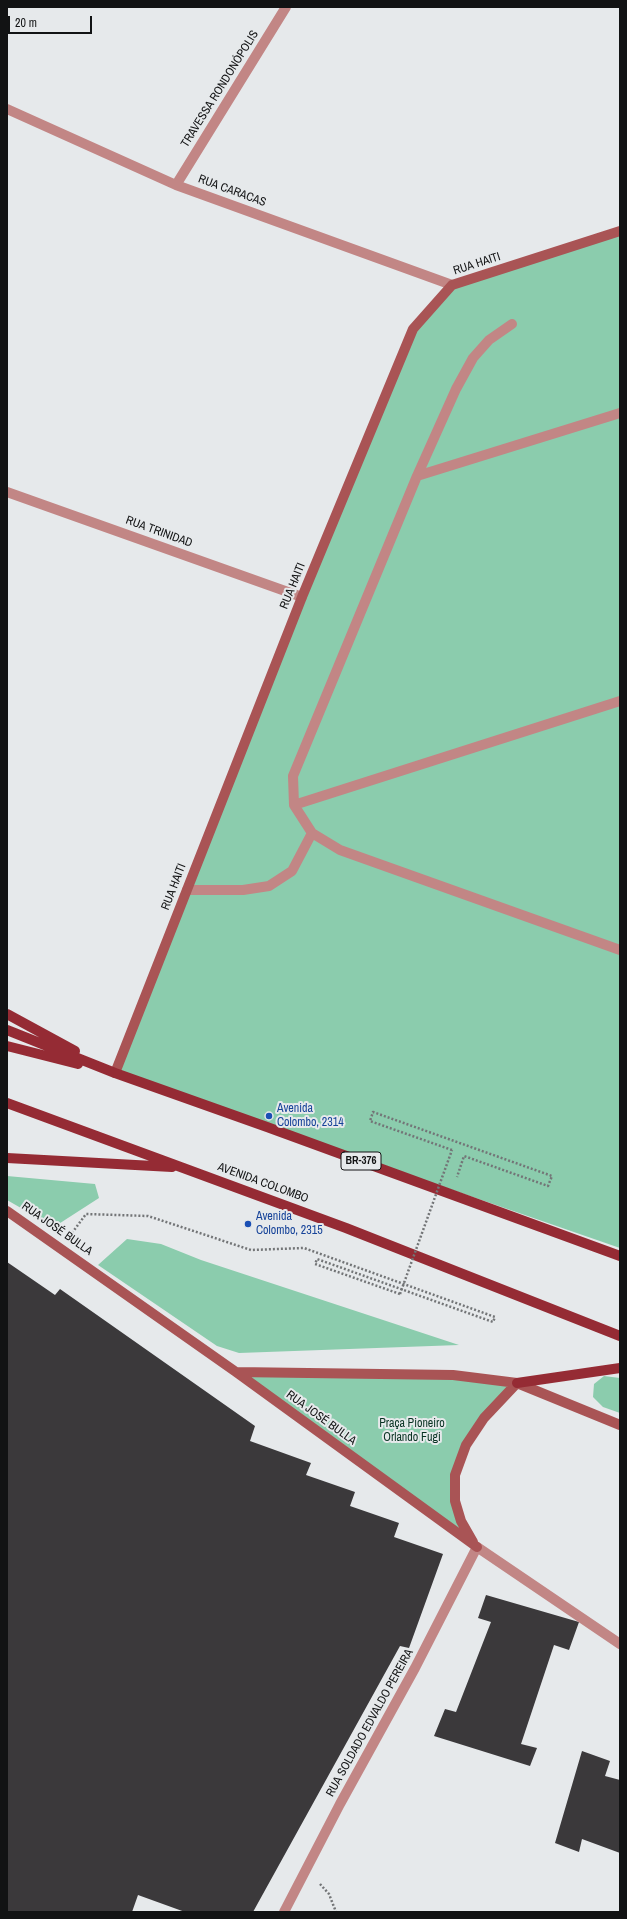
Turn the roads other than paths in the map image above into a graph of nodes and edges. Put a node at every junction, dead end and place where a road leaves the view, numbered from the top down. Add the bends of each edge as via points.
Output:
1 (286, 7) edge
2 (7, 109) edge
3 (176, 185) junction
4 (620, 231) edge
5 (452, 285) junction
6 (512, 324) dead end
7 (620, 413) edge
8 (417, 476) junction
9 (7, 492) edge
10 (302, 597) junction
11 (620, 701) edge
12 (294, 805) junction
13 (312, 833) junction
14 (187, 890) junction
15 (620, 950) edge
16 (7, 1014) edge
17 (7, 1030) edge
18 (7, 1046) edge
19 (115, 1073) junction
20 (7, 1102) edge
21 (7, 1158) edge
22 (184, 1168) junction
23 (7, 1211) edge
24 (620, 1255) edge
25 (620, 1336) edge
26 (620, 1368) edge
27 (236, 1372) junction
28 (517, 1383) junction
29 (620, 1426) edge
30 (477, 1547) junction
31 (620, 1644) edge
32 (284, 1912) edge

1 - 3 street, TRAVESSA RONDONÓPOLIS
2 - 3 street, RUA CARACAS
3 - 5 street, RUA CARACAS
4 - 5 street, RUA HAITI
5 - 10 street, RUA HAITI via 413,329
6 - 8 street via 489,340 473,358 456,389
7 - 8 street
8 - 12 street via 293,776
9 - 10 street, RUA TRINIDAD
10 - 14 street, RUA HAITI
11 - 12 street
12 - 13 street
13 - 14 street via 292,871 269,886 243,890
13 - 15 street via 340,850
14 - 19 street, RUA HAITI
16 - 19 main road
17 - 19 main road
18 - 19 main road, BR-376
19 - 24 main road, BR-376
20 - 22 main road, AVENIDA COLOMBO
21 - 22 main road
22 - 25 main road, AVENIDA COLOMBO via 346,1228
23 - 27 street, RUA JOSÉ BULLA
26 - 28 main road
27 - 28 street via 453,1375
27 - 30 street, RUA JOSÉ BULLA
28 - 29 street
28 - 30 street via 484,1418 466,1445 455,1475 455,1501 461,1521
30 - 31 street, RUA JOSÉ BULLA
30 - 32 street, RUA SOLDADO EDVALDO PEREIRA via 416,1668 340,1804

